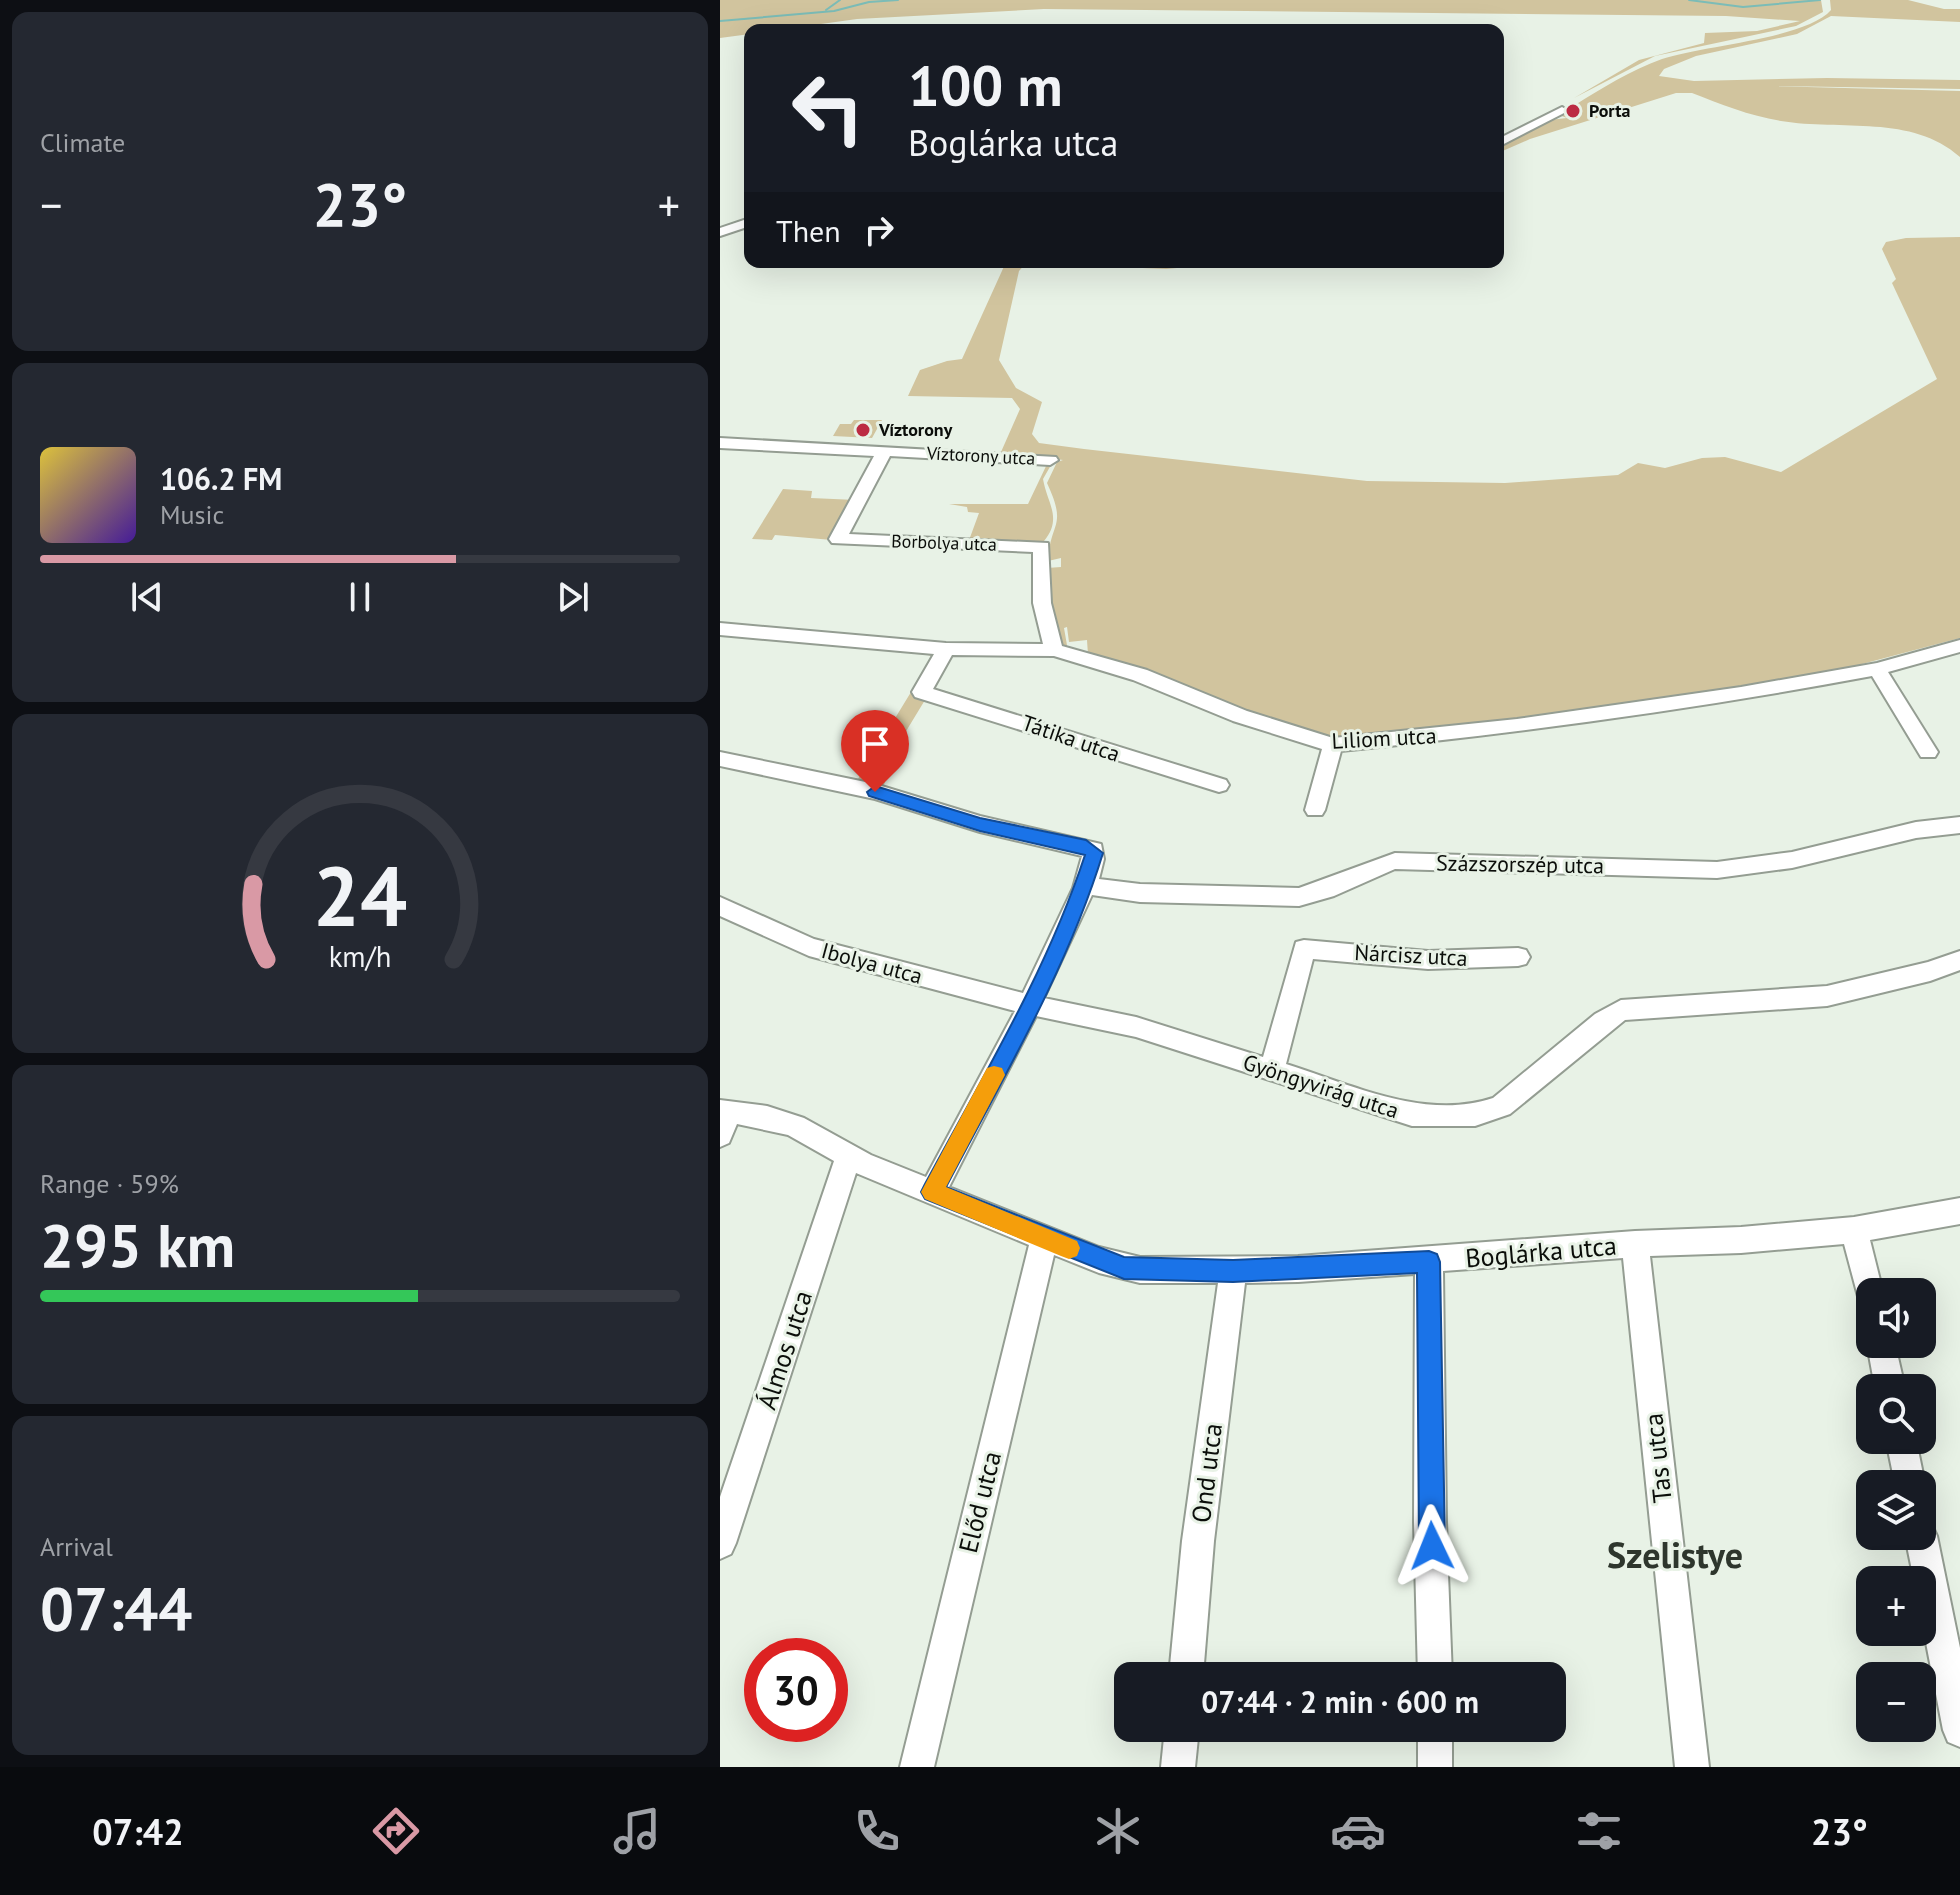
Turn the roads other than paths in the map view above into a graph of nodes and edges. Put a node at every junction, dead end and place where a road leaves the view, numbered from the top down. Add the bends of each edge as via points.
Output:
1 (1562, 110) dead end
2 (1504, 141) edge
3 (744, 223) edge
4 (724, 226) edge
5 (720, 443) edge
6 (884, 452) junction
7 (1050, 460) dead end
8 (720, 629) edge
9 (1960, 646) edge
10 (946, 649) junction
11 (1054, 650) junction
12 (1877, 669) junction
13 (1333, 745) junction
14 (1928, 752) dead end
15 (720, 759) edge
16 (1219, 785) dead end
17 (1315, 810) dead end
18 (1960, 825) edge
19 (1084, 885) junction
20 (720, 906) edge
21 (1518, 957) dead end
22 (1960, 960) edge
23 (1031, 1005) junction
24 (1272, 1070) junction
25 (723, 1119) edge
26 (849, 1156) junction
27 (932, 1192) junction
28 (1960, 1211) edge
29 (1854, 1230) junction
30 (1044, 1238) junction
31 (1635, 1244) junction
32 (1429, 1262) junction
33 (1233, 1271) junction
34 (1866, 1278) edge
35 (720, 1543) edge
36 (1924, 1550) edge
37 (1187, 1662) edge
38 (1435, 1662) edge
39 (1960, 1730) edge
40 (1181, 1742) edge
41 (1435, 1742) edge
42 (917, 1767) edge
43 (1178, 1767) edge
44 (1435, 1767) edge
45 (1692, 1767) edge

1 - 2 street
3 - 4 street
5 - 6 street, Víztorony utca
6 - 7 street, Víztorony utca
6 - 11 street, Borbolya utca via 838,539 1042,547 1042,603
8 - 10 street, Liliom utca
9 - 12 street, Liliom utca
10 - 11 street, Liliom utca
10 - 16 street, Tátika utca via 922,692
11 - 13 street, Liliom utca via 1140,675 1240,716
12 - 13 street, Liliom utca via 1617,713
12 - 14 street
13 - 17 street
15 - 19 street via 875,792 980,824 1091,848 1094,857
18 - 19 street, Százszorszép utca via 1717,870 1395,861 1299,897 1140,893
19 - 23 street
20 - 23 street, Ibolya utca via 809,947
21 - 24 street, Nárcisz utca via 1428,960 1304,949
22 - 24 street, Gyöngyvirág utca via 1827,996 1621,1010 1501,1106 1475,1115 1412,1115
23 - 24 street, Gyöngyvirág utca via 1136,1027
23 - 27 street
25 - 26 street, Boglárka utca via 767,1117
26 - 27 street, Boglárka utca
26 - 35 street, Álmos utca
27 - 30 street, Boglárka utca
28 - 29 street, Boglárka utca
29 - 31 street, Boglárka utca
29 - 34 street
30 - 33 street, Boglárka utca via 1124,1268
30 - 42 street, Előd utca
31 - 32 street, Boglárka utca
31 - 45 street, Tas utca
32 - 33 street, Boglárka utca
32 - 38 street
33 - 37 street, Ond utca
36 - 39 street
40 - 43 street
41 - 44 street

